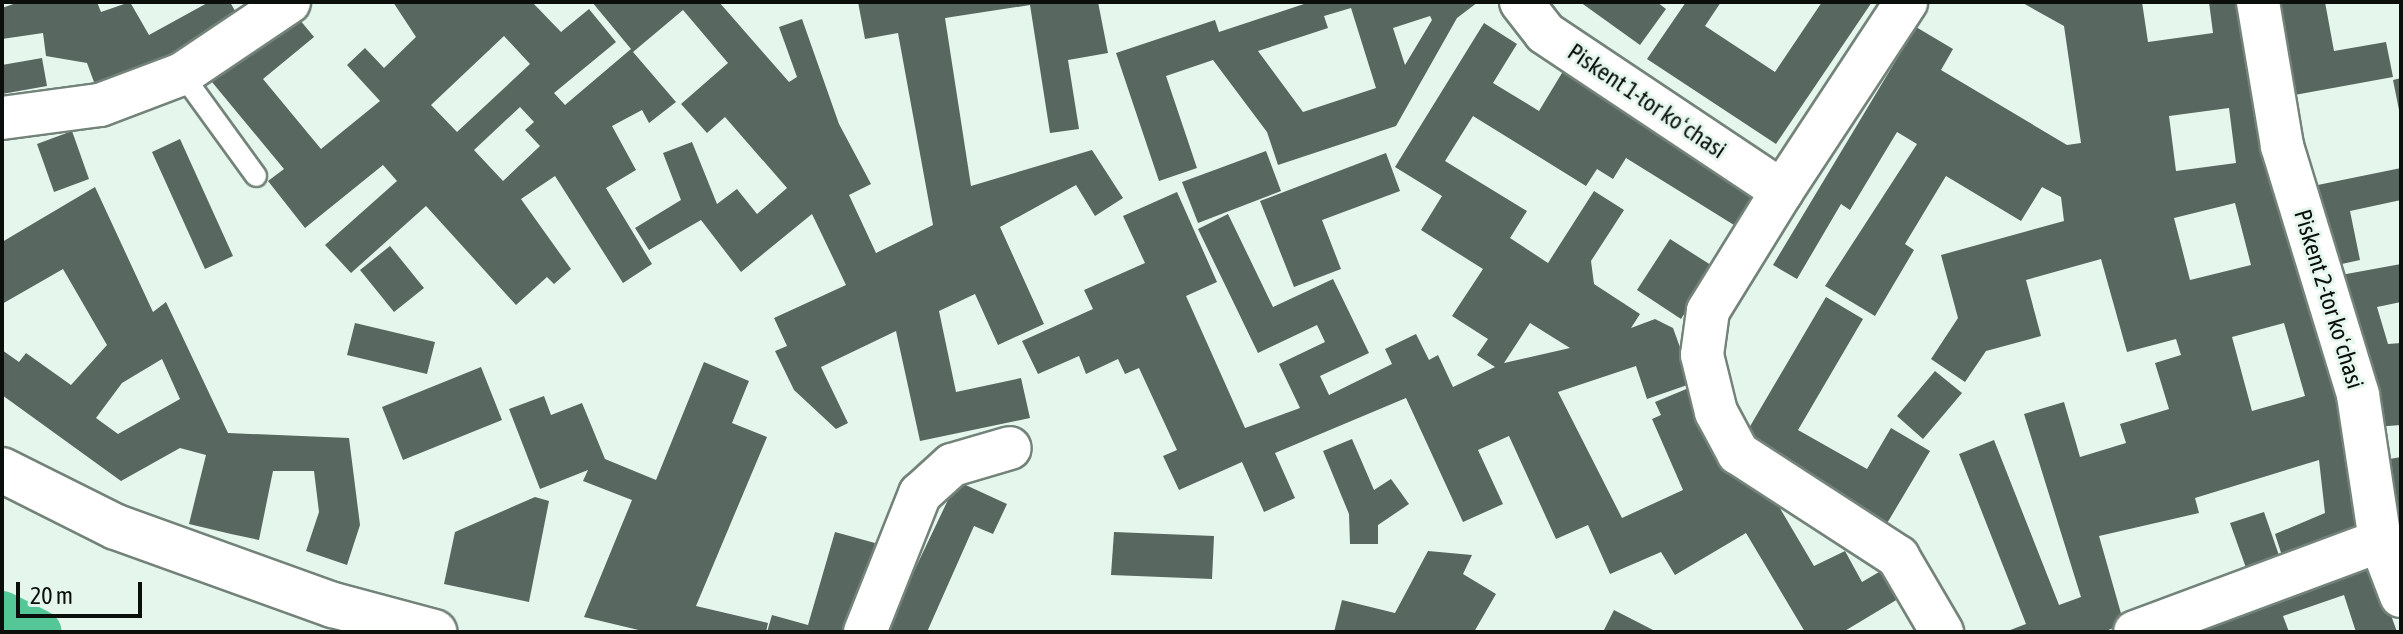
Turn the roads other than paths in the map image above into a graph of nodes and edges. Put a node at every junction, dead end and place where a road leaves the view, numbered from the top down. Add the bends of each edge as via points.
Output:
1 (289, 2) edge
2 (1521, 2) edge
3 (1906, 2) edge
4 (2258, 2) edge
5 (182, 74) junction
6 (2, 118) edge
7 (256, 176) dead end
8 (1782, 191) junction
9 (1010, 448) dead end
10 (9, 470) edge
11 (2380, 541) junction
12 (2401, 596) edge
13 (434, 632) edge
14 (865, 632) edge
15 (1942, 632) edge
16 (2135, 632) edge

1 - 5 street
2 - 8 street, Piskent 1-tor koʻchasi via 1545,33
3 - 8 street
4 - 11 street, Piskent 2-tor koʻchasi via 2282,146 2358,395
5 - 6 street via 100,105
5 - 7 lane
8 - 15 street via 1708,311 1702,355 1716,412 1738,453 1898,557
9 - 14 street via 952,465 920,494
10 - 13 street via 116,527 333,605
11 - 12 street, Piskent 2-tor koʻchasi
11 - 16 street

